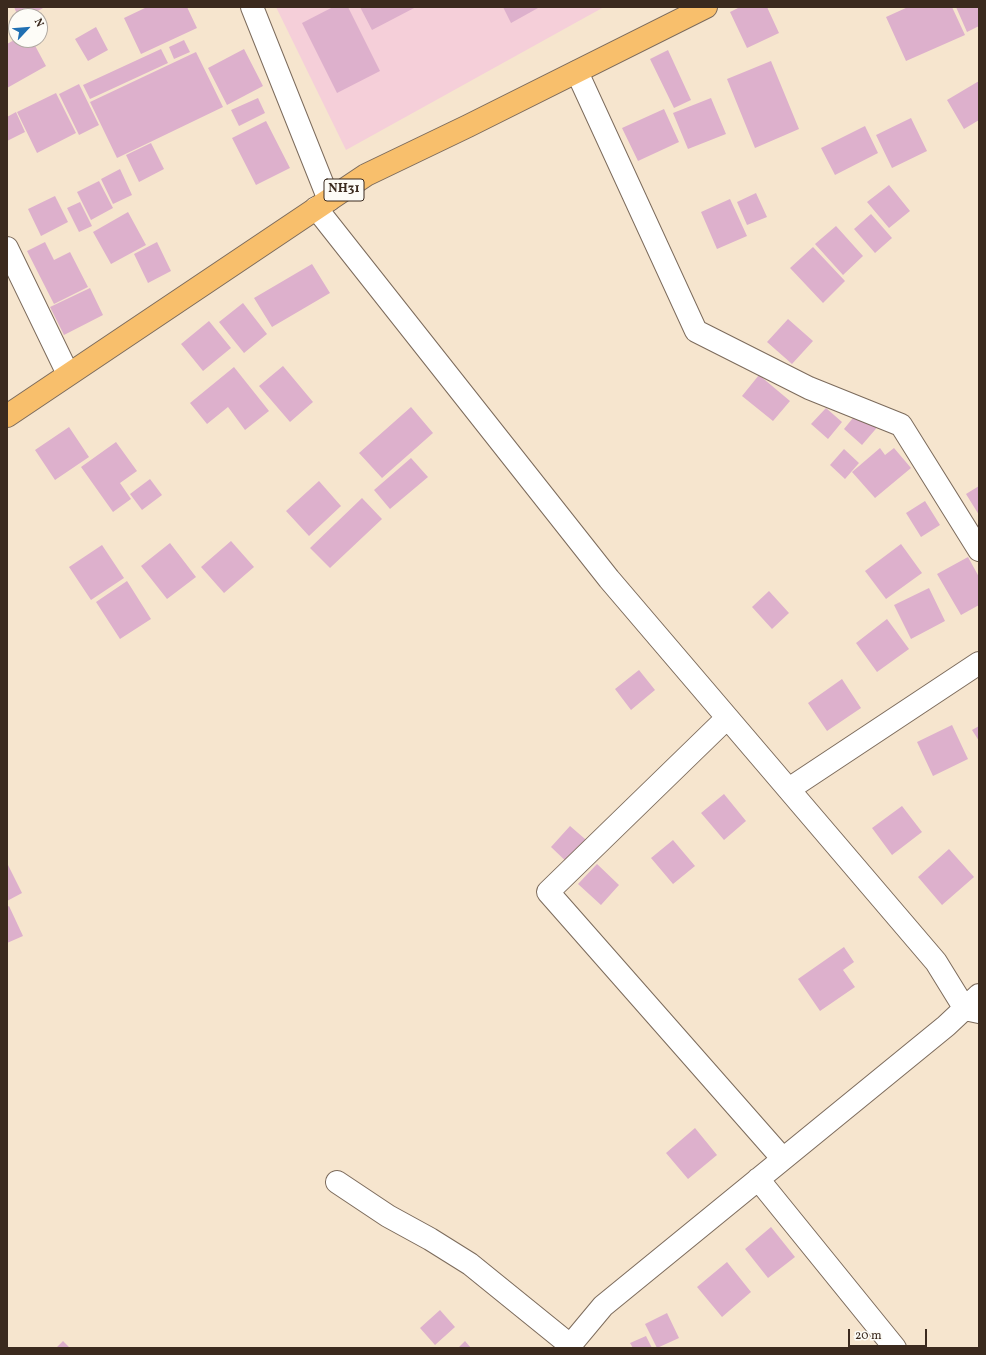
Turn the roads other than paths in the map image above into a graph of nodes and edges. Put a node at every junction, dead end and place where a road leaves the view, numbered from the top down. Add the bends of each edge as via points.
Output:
1 (252, 7) edge
2 (706, 7) edge
3 (577, 72) junction
4 (323, 204) junction
5 (7, 248) edge
6 (68, 374) junction
7 (7, 416) edge
8 (979, 550) edge
9 (979, 663) edge
10 (727, 718) junction
11 (788, 789) junction
12 (974, 1005) edge
13 (783, 1159) junction
14 (758, 1179) junction
15 (337, 1182) dead end
16 (569, 1347) edge
17 (895, 1348) edge

1 - 4 street
2 - 3 highway, NH31
3 - 4 highway, NH31 via 366,175
3 - 8 street via 696,331 809,388 901,425
4 - 6 highway, NH31
4 - 10 street via 609,579
5 - 6 street
6 - 7 highway, NH31
9 - 11 street
10 - 11 street
10 - 13 street via 548,892
11 - 12 street
12 - 13 street
13 - 14 street
14 - 16 street via 603,1306
14 - 17 street
15 - 16 street via 388,1216 470,1264

